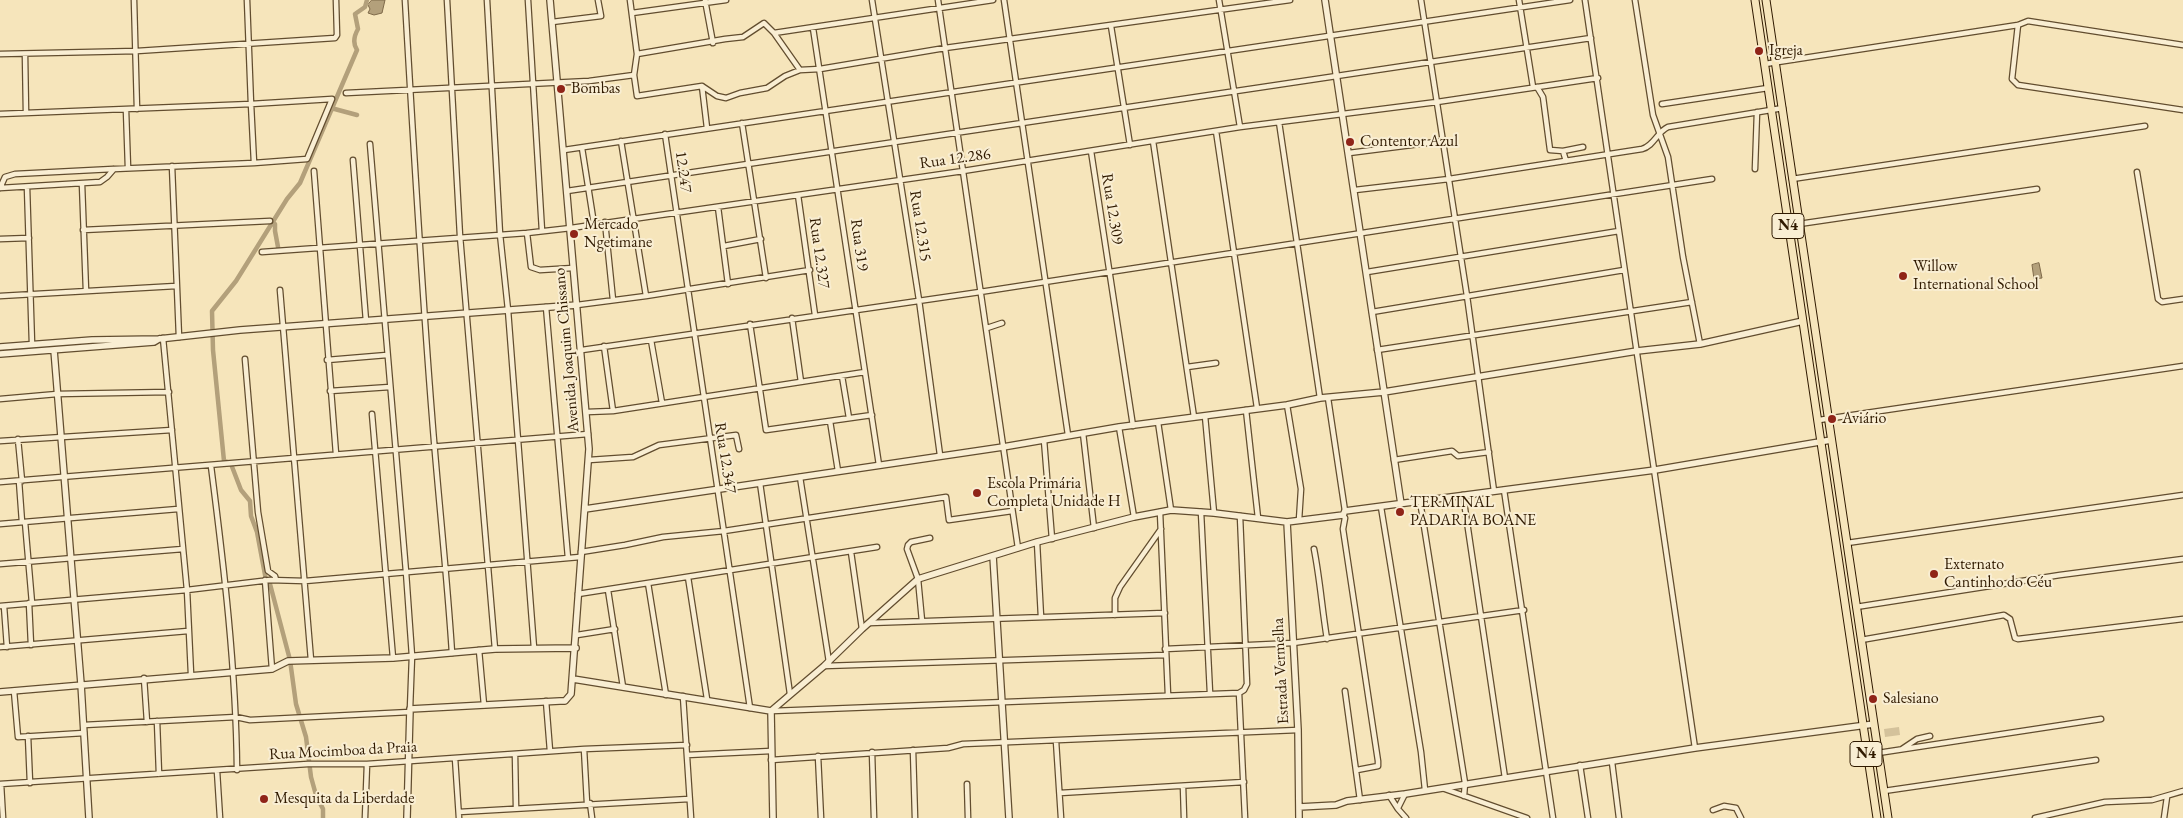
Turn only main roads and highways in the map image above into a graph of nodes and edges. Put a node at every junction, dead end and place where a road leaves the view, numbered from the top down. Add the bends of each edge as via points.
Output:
1 (1755, 0) edge
2 (1766, 0) edge
3 (1877, 818) edge
4 (1888, 818) edge

1 - 3 highway, N4
2 - 4 highway, N4

